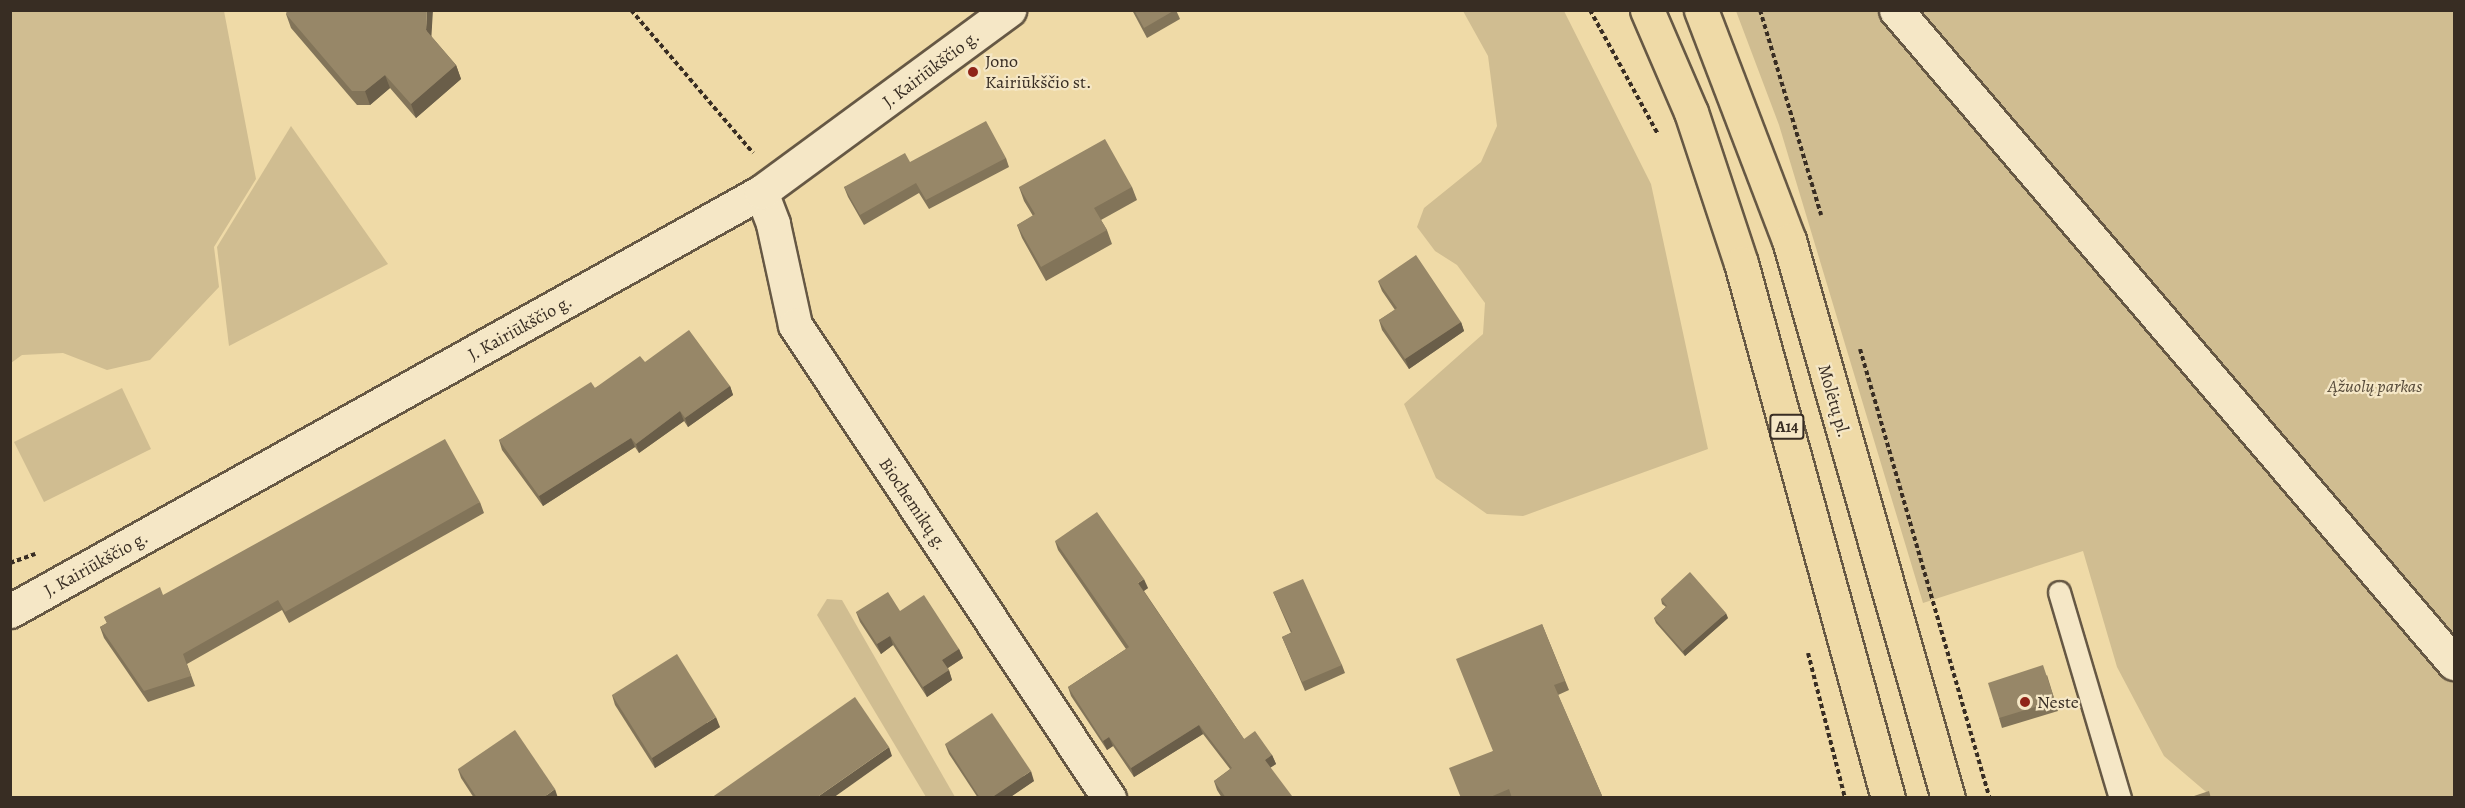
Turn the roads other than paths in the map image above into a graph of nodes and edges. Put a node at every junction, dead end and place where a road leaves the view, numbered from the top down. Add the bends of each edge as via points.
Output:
1 (1009, 10) edge
2 (1647, 10) edge
3 (1701, 10) edge
4 (1896, 10) edge
5 (769, 186) junction
6 (2059, 592) dead end
7 (10, 611) edge
8 (2454, 663) edge
9 (1109, 798) edge
10 (1888, 798) edge
11 (1948, 798) edge
12 (2120, 798) edge

1 - 5 street, J. Kairiūkščio g.
2 - 10 highway, A14 via 1691,112 1741,263
3 - 11 highway, Molėtų pl. via 1789,240
4 - 8 street
5 - 7 street, J. Kairiūkščio g.
5 - 9 street, Biochemikų g. via 795,325
6 - 12 lane

